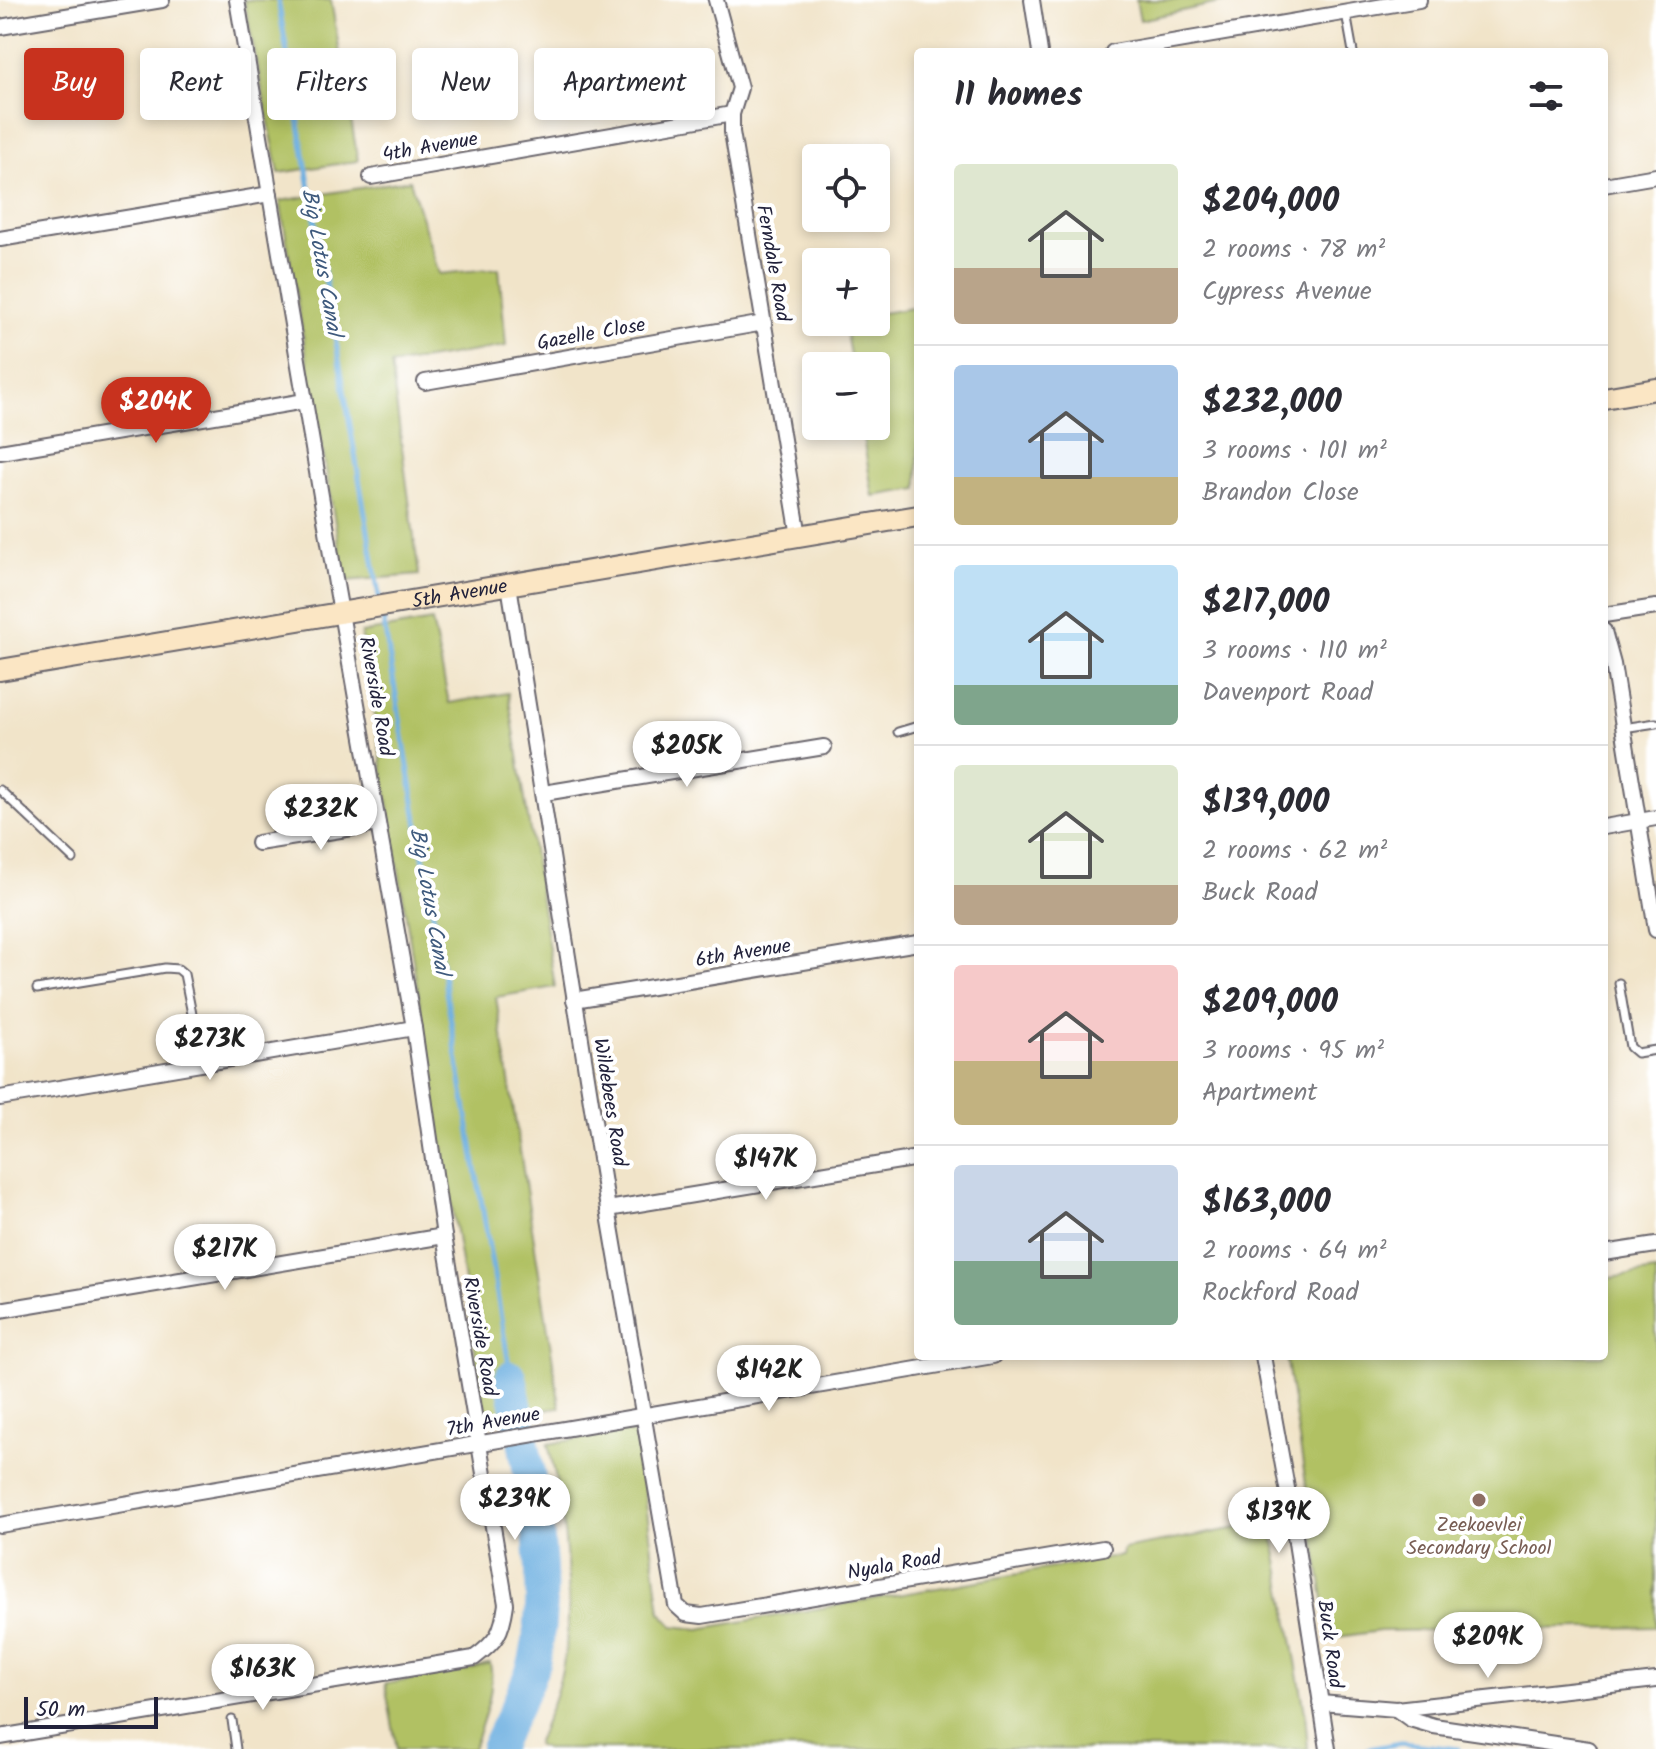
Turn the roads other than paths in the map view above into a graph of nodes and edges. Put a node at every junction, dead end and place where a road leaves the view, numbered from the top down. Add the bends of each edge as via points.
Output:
1 (162, 0) edge
2 (237, 0) edge
3 (716, 0) edge
4 (1032, 0) edge
5 (1419, 0) edge
6 (1346, 13) junction
7 (0, 27) edge
8 (1039, 48) edge
9 (1140, 48) edge
10 (1352, 48) edge
11 (732, 114) junction
12 (1656, 176) edge
13 (371, 177) dead end
14 (1608, 184) edge
15 (270, 194) junction
16 (0, 239) edge
17 (764, 323) junction
18 (425, 382) dead end
19 (1656, 389) edge
20 (1608, 397) edge
21 (305, 401) junction
22 (0, 452) edge
23 (914, 517) edge
24 (799, 536) junction
25 (509, 585) junction
26 (1656, 607) edge
27 (342, 613) junction
28 (1608, 614) edge
29 (1608, 646) edge
30 (0, 670) edge
31 (1656, 723) edge
32 (914, 727) edge
33 (1623, 728) junction
34 (898, 732) dead end
35 (824, 747) dead end
36 (0, 790) edge
37 (544, 793) junction
38 (1656, 818) edge
39 (1638, 821) junction
40 (378, 824) junction
41 (1608, 826) edge
42 (258, 843) dead end
43 (73, 859) dead end
44 (1656, 930) edge
45 (914, 944) edge
46 (1619, 983) dead end
47 (37, 989) dead end
48 (574, 1000) junction
49 (414, 1028) junction
50 (1656, 1050) edge
51 (202, 1064) junction
52 (0, 1098) edge
53 (914, 1159) edge
54 (608, 1209) junction
55 (444, 1236) junction
56 (1656, 1245) edge
57 (1608, 1252) edge
58 (0, 1310) edge
59 (970, 1360) edge
60 (1264, 1360) edge
61 (644, 1416) junction
62 (479, 1444) junction
63 (0, 1525) edge
64 (1103, 1548) dead end
65 (691, 1617) joint
66 (1656, 1680) edge
67 (1320, 1703) junction
68 (1396, 1709) junction
69 (232, 1720) dead end
70 (0, 1737) edge
71 (236, 1749) edge
72 (1328, 1749) edge
73 (1589, 1749) edge

1 - 7 street
2 - 15 street, Riverside Road
3 - 11 street, Ferndale Road via 740,88
4 - 8 street
5 - 6 street
6 - 9 street
6 - 10 lane
11 - 13 street, 4th Avenue
11 - 17 street, Ferndale Road
12 - 14 street
15 - 16 street
15 - 21 street, Riverside Road
17 - 18 street, Gazelle Close
17 - 24 street, Ferndale Road
19 - 20 main road
21 - 22 street
21 - 27 street, Riverside Road
23 - 24 main road, 5th Avenue
24 - 25 main road, 5th Avenue
25 - 27 main road, 5th Avenue
25 - 37 street, Wildebees Road
26 - 28 street
27 - 30 main road, 5th Avenue
27 - 40 street, Riverside Road
29 - 33 street
31 - 33 lane
32 - 34 lane
33 - 39 street
35 - 37 street
36 - 43 lane
37 - 48 street, Wildebees Road
38 - 39 street
39 - 41 street
39 - 44 street
40 - 42 street
40 - 49 street, Riverside Road
45 - 48 street, 6th Avenue
46 - 50 lane via 1630,1047 1637,1053
47 - 51 lane via 178,969 186,981
48 - 54 street, Wildebees Road
49 - 51 street
49 - 55 street, Riverside Road
51 - 52 street
53 - 54 street
54 - 61 street, Wildebees Road
55 - 58 street
55 - 62 street, Riverside Road
56 - 57 street
59 - 61 street, 7th Avenue
60 - 67 street, Buck Road
61 - 62 street, 7th Avenue
61 - 65 street, Wildebees Road via 676,1605
62 - 63 street, 7th Avenue
62 - 70 street, Riverside Road via 506,1604 498,1636 474,1658
64 - 65 street, Nyala Road
66 - 68 street
67 - 68 street
67 - 72 street, Buck Road
68 - 73 street via 1434,1726
69 - 71 lane

